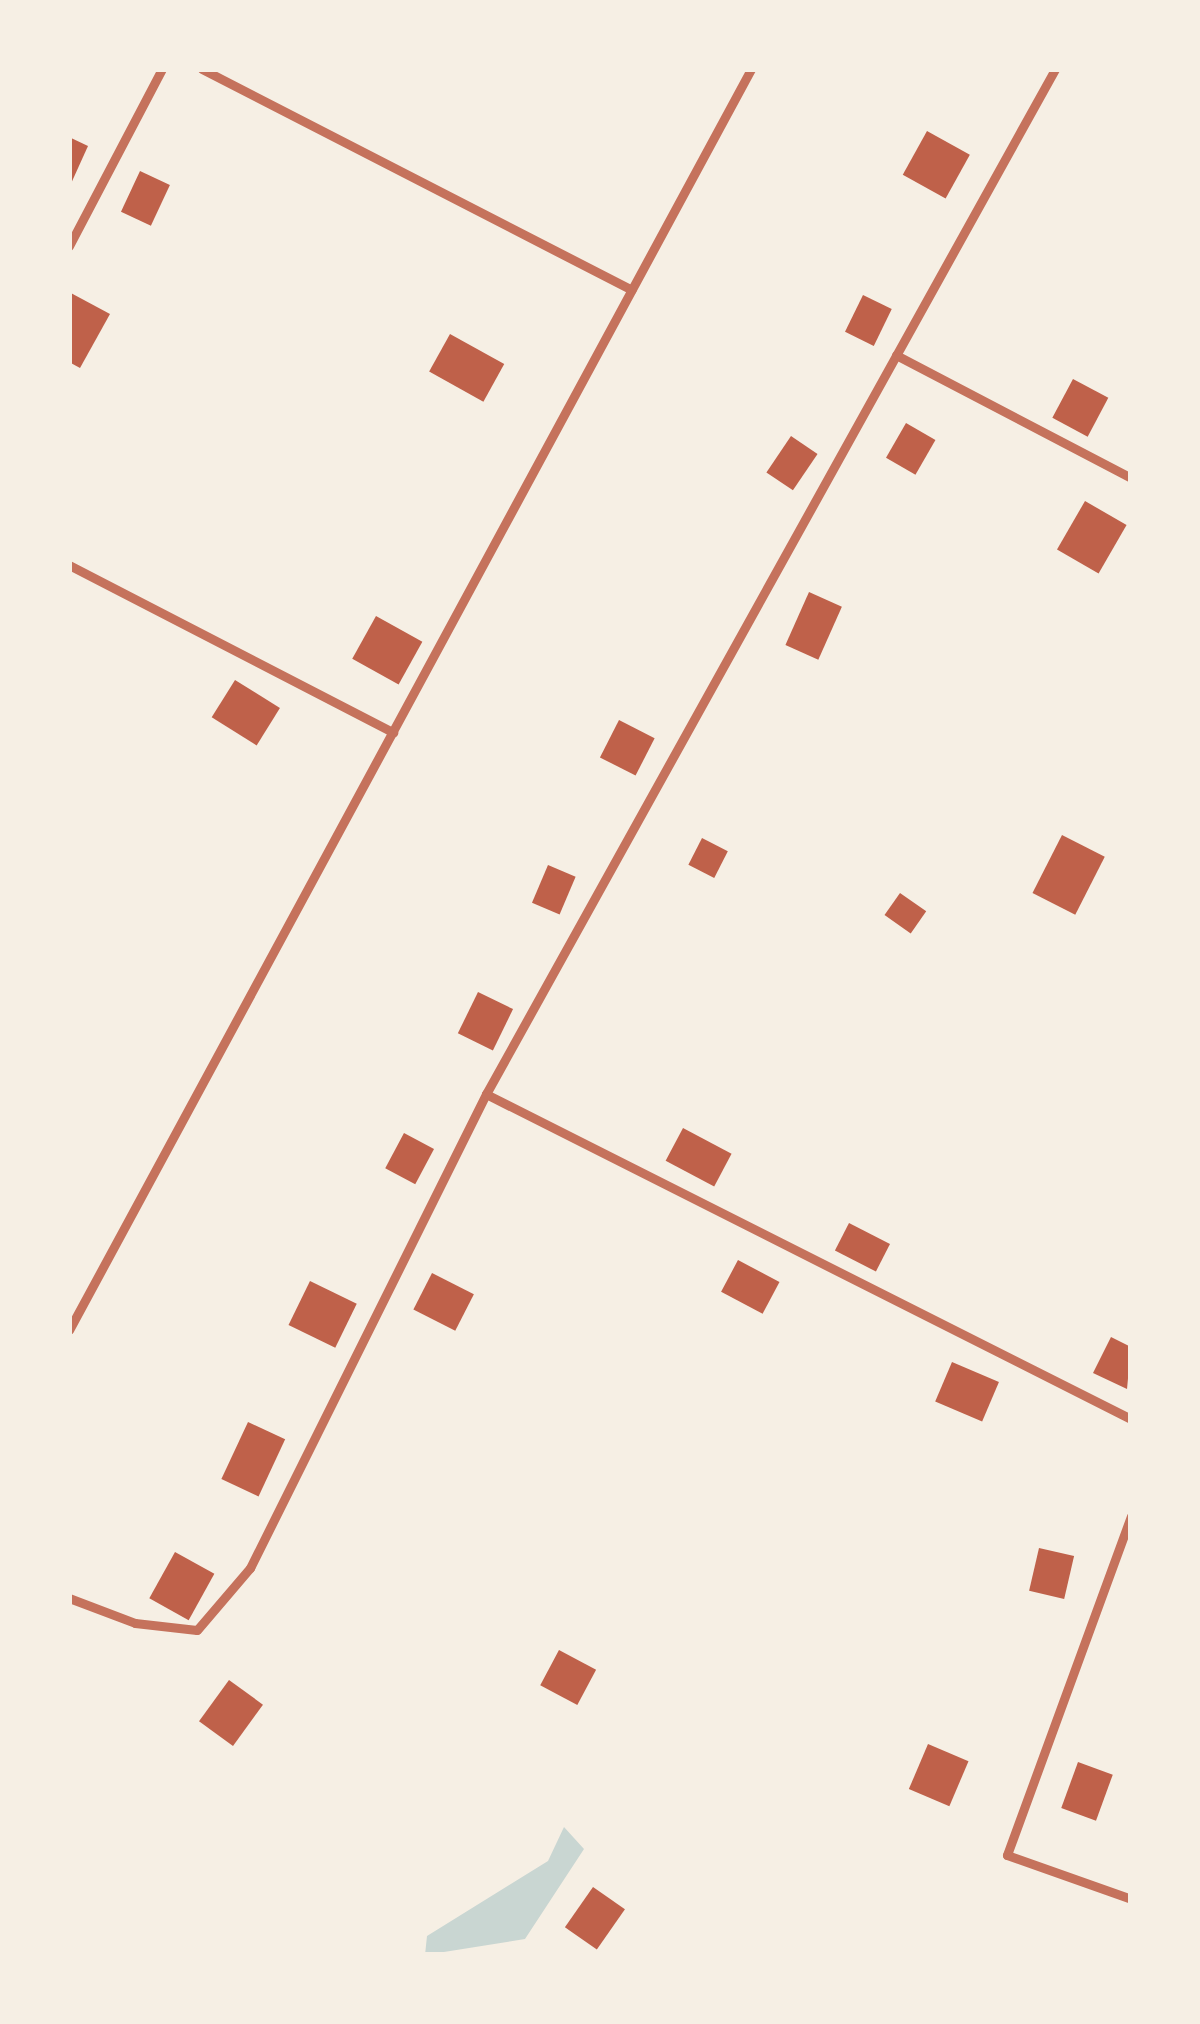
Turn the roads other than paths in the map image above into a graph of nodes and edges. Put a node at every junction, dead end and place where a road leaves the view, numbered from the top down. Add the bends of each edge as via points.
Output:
1 (162, 69) edge
2 (202, 69) edge
3 (751, 69) edge
4 (1055, 69) edge
5 (69, 246) edge
6 (632, 290) junction
7 (896, 355) junction
8 (1131, 478) edge
9 (69, 565) edge
10 (393, 732) junction
11 (486, 1094) junction
12 (69, 1330) edge
13 (1131, 1418) edge
14 (1131, 1516) edge
15 (69, 1598) edge
16 (1131, 1899) edge

1 - 5 lane
2 - 6 lane
3 - 6 lane
4 - 7 lane
6 - 10 lane
7 - 8 lane
7 - 11 lane
9 - 10 lane
10 - 12 lane
11 - 13 lane
11 - 15 lane via 250,1568 197,1630 135,1623
14 - 16 lane via 1007,1856

